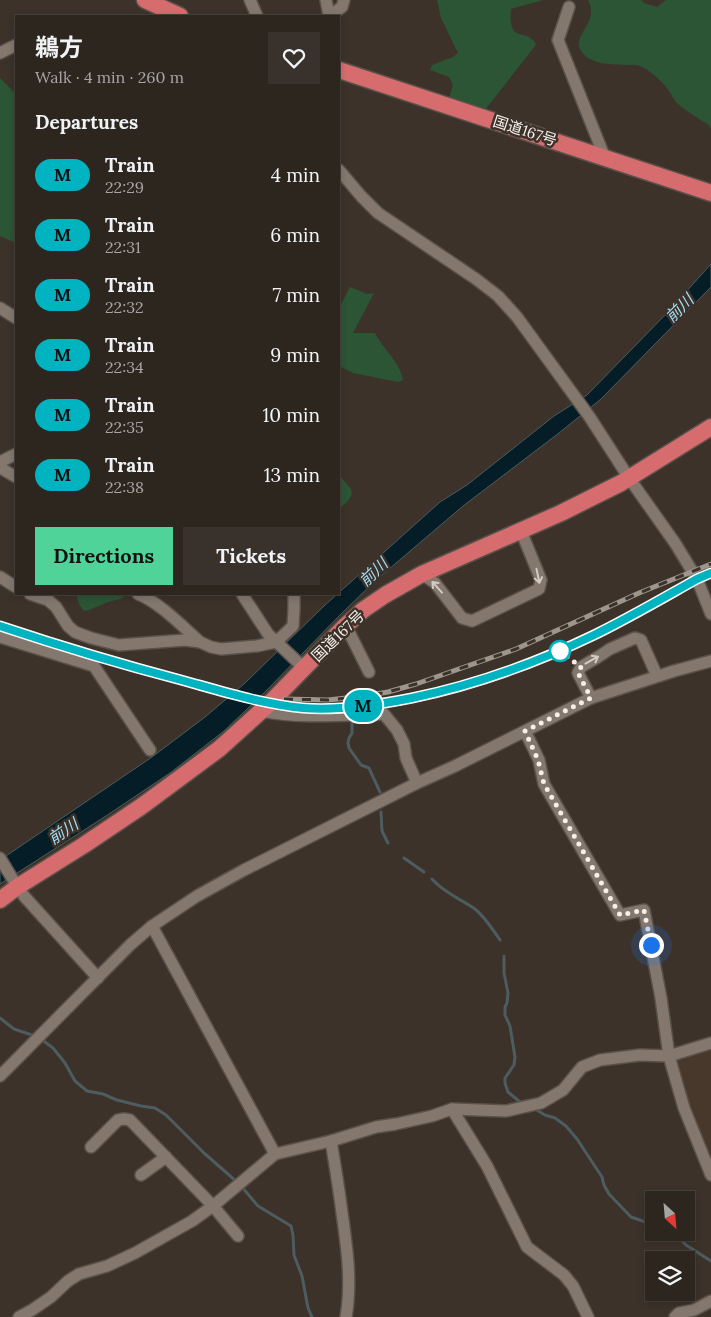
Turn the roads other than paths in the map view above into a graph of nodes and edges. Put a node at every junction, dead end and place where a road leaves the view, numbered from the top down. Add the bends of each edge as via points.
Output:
1 (146, 0) edge
2 (250, 0) edge
3 (326, 0) edge
4 (344, 0) edge
5 (570, 7) dead end
6 (178, 15) edge
7 (257, 15) edge
8 (329, 15) edge
9 (330, 15) edge
10 (15, 46) edge
11 (0, 53) edge
12 (340, 69) edge
13 (605, 158) junction
14 (341, 178) edge
15 (711, 193) edge
16 (0, 308) edge
17 (15, 317) edge
18 (711, 427) edge
19 (15, 454) edge
20 (0, 462) edge
21 (0, 467) edge
22 (15, 476) edge
23 (629, 478) junction
24 (521, 531) junction
25 (422, 574) junction
26 (0, 577) edge
27 (15, 586) edge
28 (33, 595) edge
29 (140, 595) edge
30 (243, 595) edge
31 (294, 595) edge
32 (711, 614) edge
33 (344, 627) junction
34 (0, 637) edge
35 (200, 642) junction
36 (278, 644) junction
37 (711, 660) edge
38 (300, 665) junction
39 (369, 672) dead end
40 (657, 676) junction
41 (591, 698) junction
42 (261, 711) junction
43 (525, 731) junction
44 (150, 750) dead end
45 (417, 782) junction
46 (0, 858) edge
47 (14, 882) junction
48 (0, 900) edge
49 (152, 926) junction
50 (98, 978) junction
51 (711, 1043) edge
52 (669, 1056) junction
53 (0, 1076) edge
54 (452, 1109) junction
55 (331, 1141) junction
56 (92, 1147) dead end
57 (275, 1154) junction
58 (166, 1158) junction
59 (141, 1174) dead end
60 (711, 1176) edge
61 (213, 1206) junction
62 (238, 1236) dead end
63 (711, 1301) edge
64 (19, 1317) edge
65 (346, 1317) edge
66 (588, 1317) edge
67 (674, 1317) edge

1 - 6 highway
2 - 7 street
3 - 8 street
4 - 9 street via 342,7
5 - 13 street via 558,40
10 - 11 street
12 - 13 highway, 国道167号
13 - 15 highway, 国道167号
14 - 23 street via 378,213 498,296 589,416
16 - 17 street
18 - 23 highway, 国道167号
19 - 20 street
21 - 22 street
23 - 24 highway, 国道167号
23 - 32 street via 675,542 697,579
24 - 25 highway, 国道167号
24 -> 25 street via 541,580 539,589 472,621 462,618 435,583
25 - 33 highway, 国道167号 via 379,599
26 - 27 street
28 - 35 street via 48,600 68,626 91,638 118,645 172,640
29 - 35 street via 161,608
30 - 36 street
31 - 36 street via 293,626
33 - 38 highway, 国道167号
33 - 39 street
34 - 44 street via 94,666
35 - 36 street via 221,649
36 - 38 street
37 - 40 street
38 - 42 highway, 国道167号
40 - 41 street
41 -> 40 street via 578,673 581,667 635,638 642,640
41 - 43 street
42 - 45 street via 321,716 384,714 396,725
42 - 47 highway, 国道167号 via 219,749 149,801 84,845
43 - 45 street
43 - 52 street via 544,784 620,915 644,910
45 - 49 street via 244,870
46 - 47 street
47 - 48 highway, 国道167号
47 - 50 street
49 - 50 street
49 - 57 street
50 - 53 street
51 - 52 street
52 - 54 street via 640,1055 600,1060 582,1067 564,1090 541,1103 506,1111
52 - 60 street via 684,1108
54 - 55 street
54 - 66 street via 487,1166 527,1248 564,1275
55 - 57 street
55 - 65 street via 347,1248 349,1288
56 - 58 street via 118,1120 124,1119 130,1120
57 - 61 street
58 - 59 street
58 - 61 street
61 - 62 street
61 - 64 street via 135,1253 79,1274
63 - 67 street

